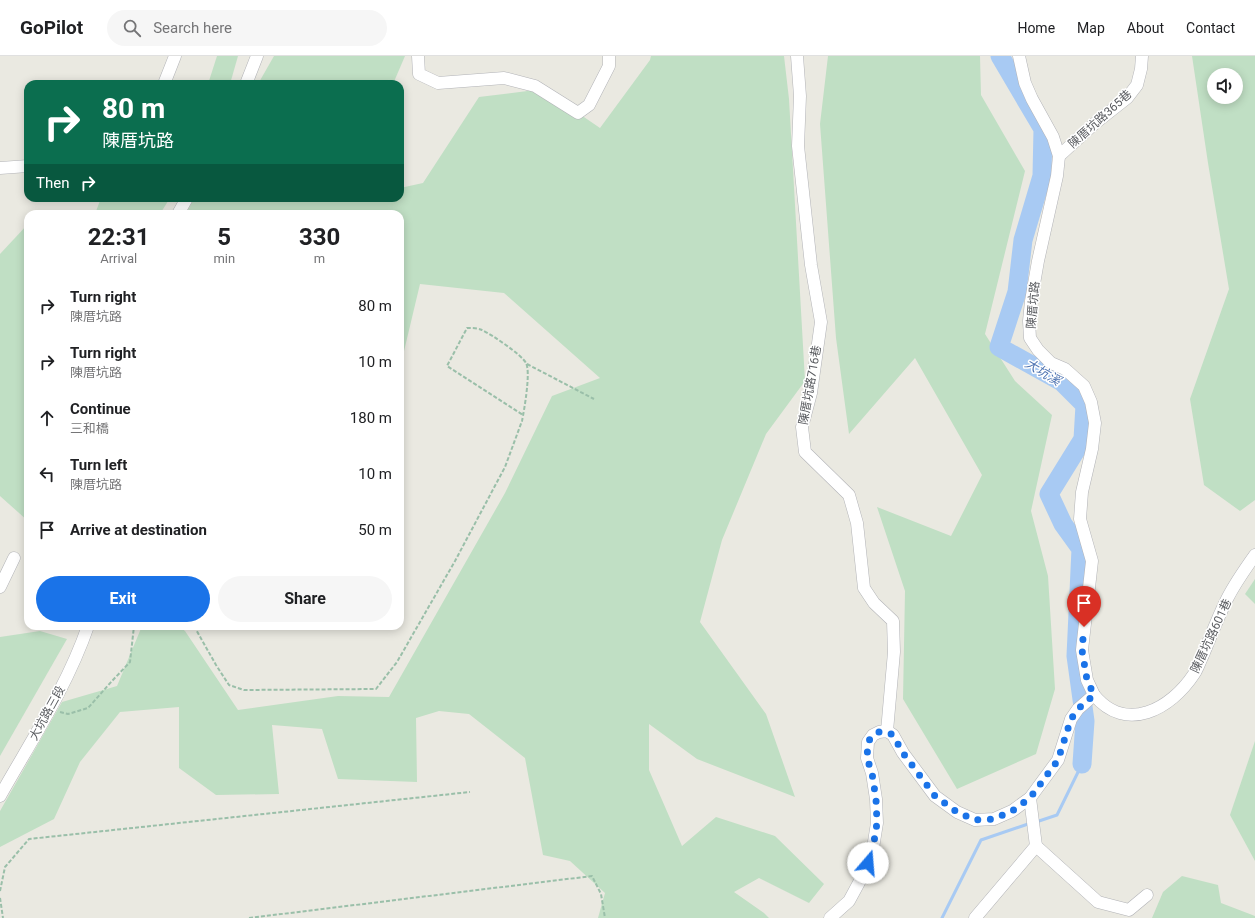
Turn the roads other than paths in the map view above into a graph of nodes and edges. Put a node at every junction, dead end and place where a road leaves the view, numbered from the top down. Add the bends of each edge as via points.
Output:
1 (175, 56) edge
2 (257, 56) edge
3 (418, 56) edge
4 (609, 56) edge
5 (796, 56) edge
6 (1019, 56) edge
7 (1142, 56) edge
8 (166, 80) edge
9 (248, 80) edge
10 (1059, 156) junction
11 (24, 166) edge
12 (0, 168) edge
13 (1255, 555) edge
14 (14, 558) dead end
15 (0, 587) edge
16 (87, 630) edge
17 (1092, 696) junction
18 (887, 732) junction
19 (0, 796) edge
20 (1030, 798) junction
21 (1036, 841) junction
22 (1147, 895) dead end
23 (830, 918) edge
24 (975, 918) edge

1 - 8 street
2 - 9 street
3 - 4 street via 419,74 438,83 504,78 535,86 578,113 589,105 609,66
5 - 18 street, 陳厝坑路716巷 via 800,96 798,146 820,322 811,393 802,427 805,452 849,495 857,523 864,588 874,603 893,621 894,652
6 - 10 street, 陳厝坑路 via 1032,99 1053,137
7 - 10 street, 陳厝坑路365巷 via 1142,69 1137,85 1127,98
10 - 17 street, 陳厝坑路 via 1031,301 1030,338 1052,363 1065,369 1084,386 1096,423 1082,492 1080,519 1092,561 1082,650
11 - 12 street
13 - 17 street, 陳厝坑路601巷 via 1235,583 1195,673 1182,691 1153,710 1127,716 1107,708
14 - 15 street
16 - 19 street, 大坑路三段 via 66,678
17 - 20 street via 1071,719 1058,760
18 - 20 street via 893,735 935,796 957,812 975,820 994,819 1012,811
18 - 23 street via 873,735 867,749 876,799 877,823 873,848 849,901
20 - 21 street
21 - 22 street via 1098,902 1129,910
21 - 24 street

